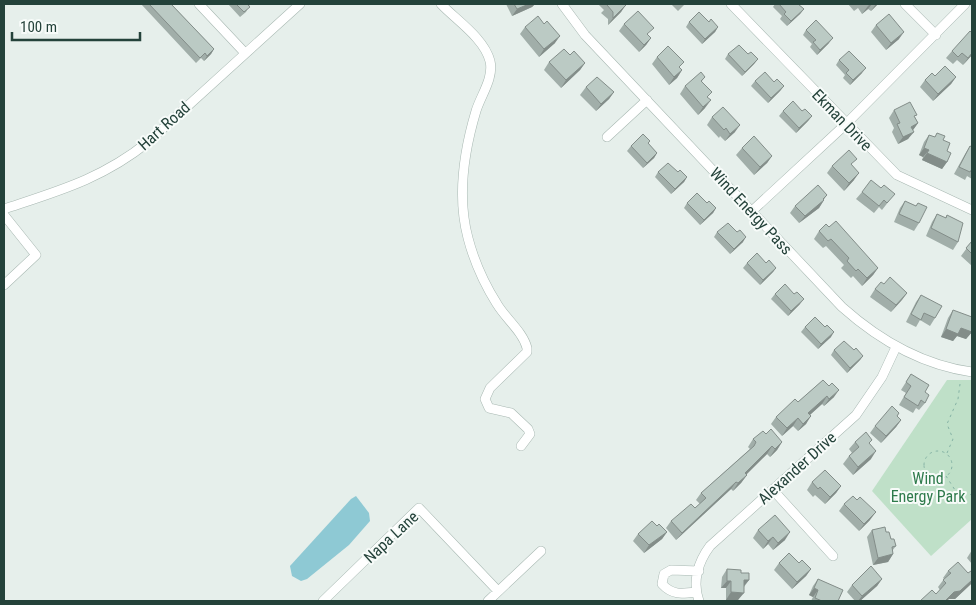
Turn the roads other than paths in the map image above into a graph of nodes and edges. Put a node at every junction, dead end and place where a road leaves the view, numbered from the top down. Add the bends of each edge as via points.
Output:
1 (198, 4) edge
2 (300, 4) edge
3 (440, 4) edge
4 (562, 4) edge
5 (731, 4) edge
6 (905, 4) edge
7 (965, 4) edge
8 (936, 35) junction
9 (245, 53) junction
10 (647, 100) junction
11 (846, 124) junction
12 (607, 137) dead end
13 (4, 209) edge
14 (972, 210) edge
15 (752, 211) junction
16 (4, 215) edge
17 (4, 285) edge
18 (896, 347) junction
19 (972, 372) edge
20 (520, 446) dead end
21 (773, 490) junction
22 (541, 551) dead end
23 (833, 556) dead end
24 (698, 571) junction
25 (498, 591) junction
26 (696, 592) edge
27 (324, 601) edge
28 (488, 601) edge

1 - 9 street
2 - 9 street, Hart Road
3 - 20 street via 472,34 490,61 491,74 476,111 464,159 462,204 468,238 482,274 497,305 527,348 527,352 490,388 485,400 489,408 511,412 528,429 529,437
4 - 10 street, Wind Energy Pass via 585,35
5 - 11 street, Ekman Drive
6 - 8 street
7 - 8 street
8 - 11 street
9 - 13 street, Hart Road via 123,162 63,190
10 - 12 street
10 - 15 street, Wind Energy Pass
11 - 14 street, Ekman Drive via 897,175
11 - 15 street
15 - 18 street, Wind Energy Pass via 842,307 867,329
16 - 17 street via 36,255
18 - 19 street, Wind Energy Pass via 930,362
18 - 21 street, Alexander Drive via 882,377 856,415
21 - 23 street
21 - 24 street, Alexander Drive via 710,546
22 - 25 street
24 - 26 street, Alexander Drive
24 - 26 street via 671,570 664,574 662,584 677,594
25 - 27 street, Napa Lane via 419,508
25 - 28 street

